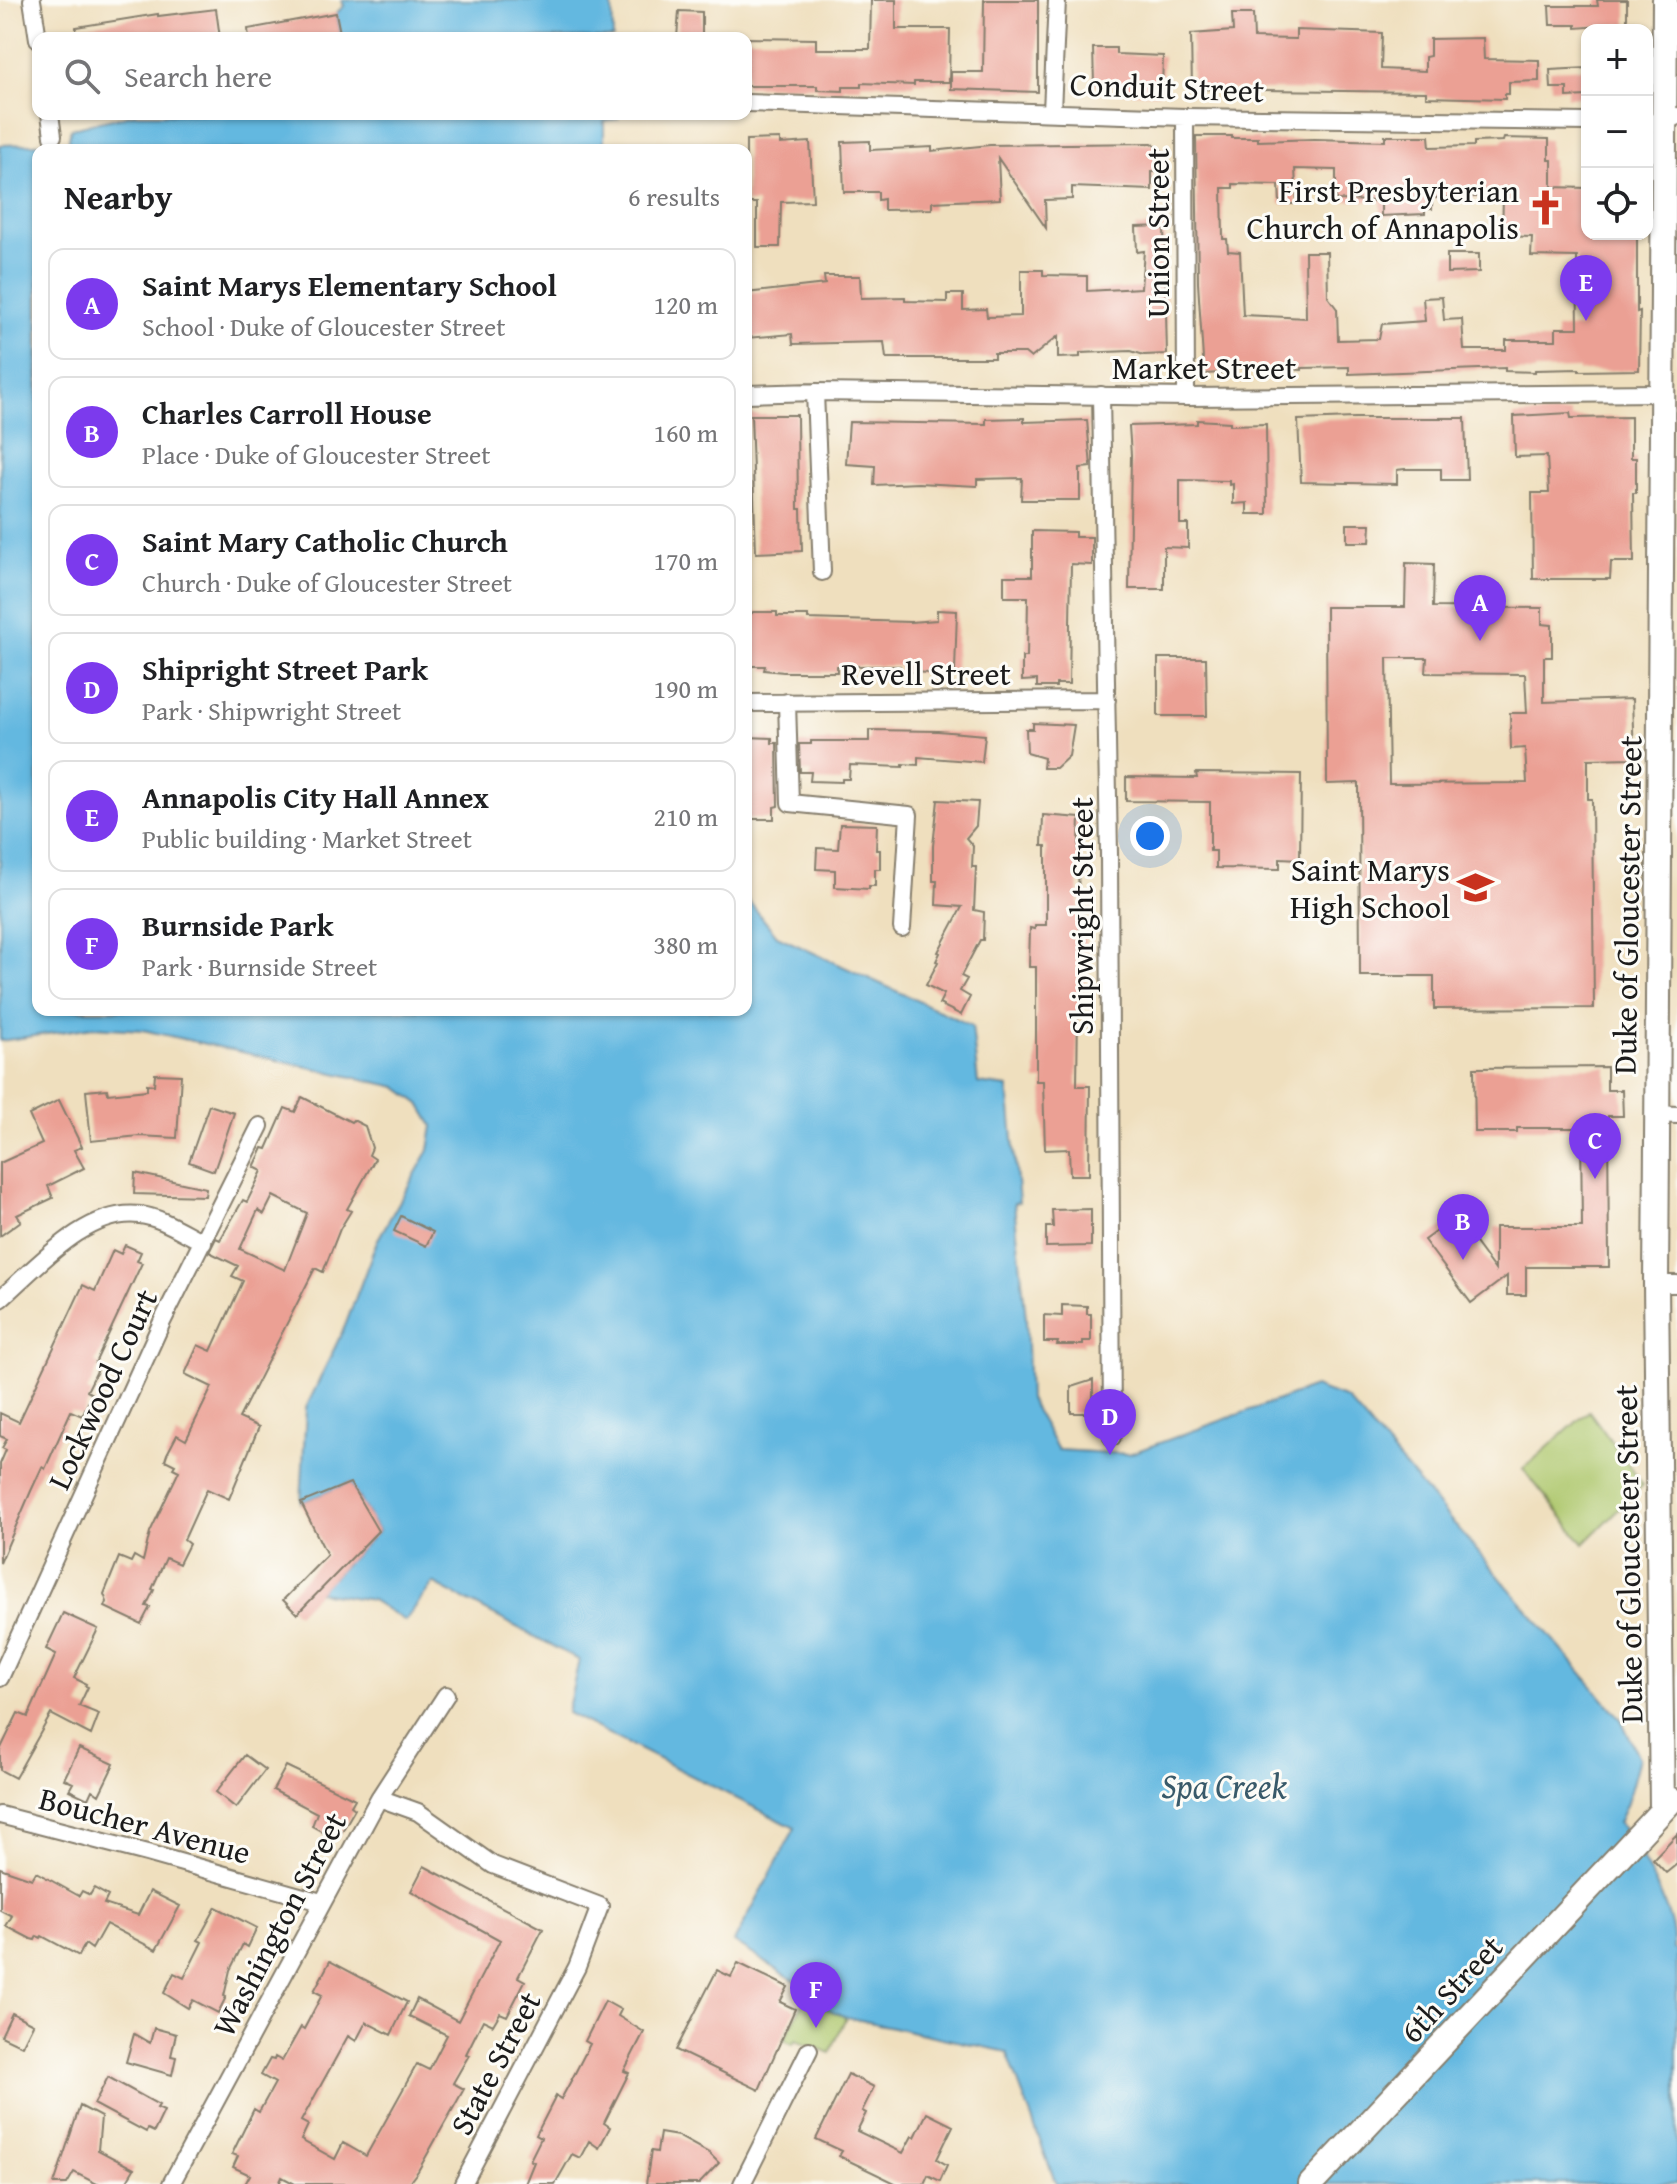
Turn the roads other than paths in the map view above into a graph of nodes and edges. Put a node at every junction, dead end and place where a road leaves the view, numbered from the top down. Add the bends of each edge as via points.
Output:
1 (32, 0) edge
2 (1057, 0) edge
3 (1665, 0) edge
4 (37, 32) edge
5 (752, 103) edge
6 (1052, 111) junction
7 (1185, 117) junction
8 (51, 120) edge
9 (1662, 120) edge
10 (1581, 122) edge
11 (53, 136) dead end
12 (815, 392) junction
13 (1663, 393) junction
14 (752, 394) edge
15 (1101, 395) junction
16 (1186, 397) junction
17 (822, 572) dead end
18 (1670, 606) edge
19 (1107, 700) junction
20 (787, 702) junction
21 (752, 703) edge
22 (902, 928) dead end
23 (1667, 1114) edge
24 (260, 1126) dead end
25 (203, 1242) junction
26 (1666, 1284) edge
27 (0, 1299) edge
28 (1112, 1437) dead end
29 (8, 1641) edge
30 (0, 1678) edge
31 (446, 1695) dead end
32 (379, 1798) junction
33 (1670, 1803) edge
34 (0, 1815) edge
35 (321, 1902) junction
36 (809, 2050) dead end
37 (171, 2184) edge
38 (463, 2184) edge
39 (742, 2184) edge
40 (1311, 2184) edge

1 - 4 street
2 - 6 street
3 - 9 main road, Duke of Gloucester Street
5 - 6 street, Conduit Street
6 - 7 street, Conduit Street
7 - 10 street, Conduit Street
7 - 16 street, Union Street
8 - 11 street
9 - 13 main road, Duke of Gloucester Street
12 - 14 street, Market Street
12 - 15 street, Market Street
12 - 17 street
13 - 16 street, Market Street
13 - 18 main road, Duke of Gloucester Street
15 - 16 street, Market Street
15 - 19 street, Shipwright Street
18 - 23 main road, Duke of Gloucester Street
19 - 20 street, Revell Street
19 - 28 street, Shipwright Street
20 - 21 street, Revell Street
20 - 22 street via 790,803 909,815
23 - 26 main road, Duke of Gloucester Street
24 - 25 street, Lockwood Court
25 - 27 street via 143,1215 101,1219
25 - 29 street, Lockwood Court
26 - 33 main road, Duke of Gloucester Street
29 - 30 street, Lockwood Court
31 - 32 street, Washington Street
32 - 35 street, Washington Street
32 - 38 street, State Street via 418,1812 493,1865 600,1906 577,1967
33 - 40 main road, 6th Street
34 - 35 street, Boucher Avenue
35 - 37 street, Washington Street
36 - 39 street

